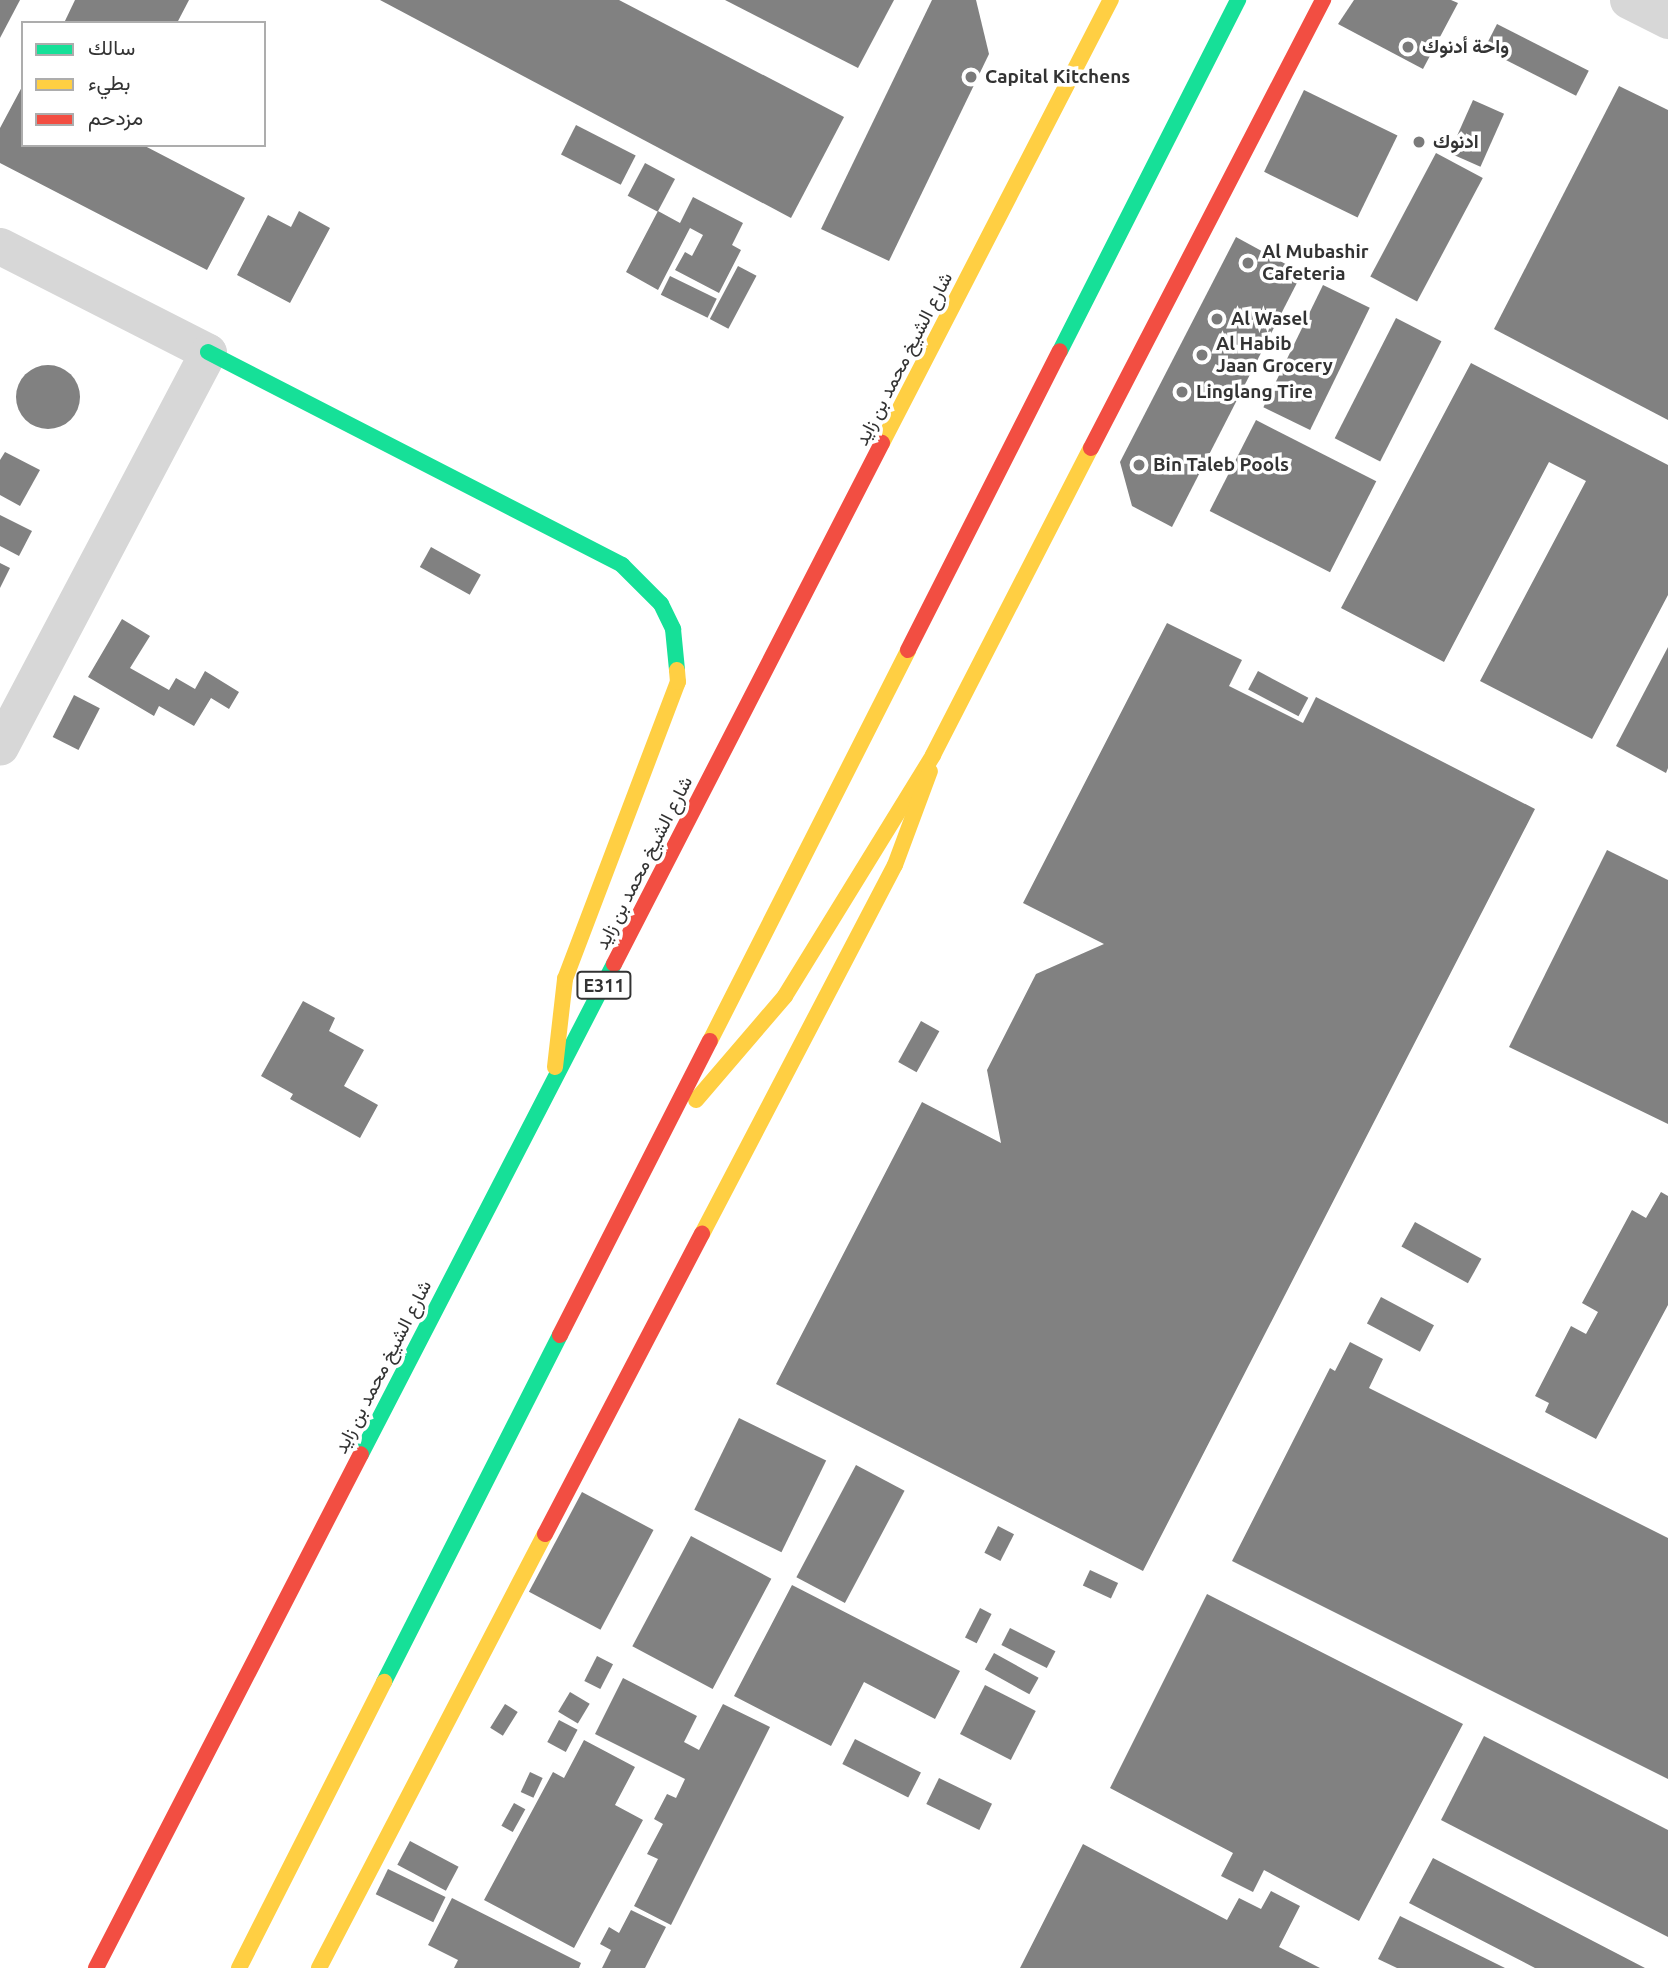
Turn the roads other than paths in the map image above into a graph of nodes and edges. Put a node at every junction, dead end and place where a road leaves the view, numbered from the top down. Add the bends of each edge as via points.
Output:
1 (1111, 0) edge
2 (1238, 0) edge
3 (1323, 0) edge
4 (1628, 0) edge
5 (1668, 20) edge
6 (0, 246) edge
7 (208, 352) junction
8 (0, 746) edge
9 (933, 755) junction
10 (555, 1080) junction
11 (669, 1126) junction
12 (96, 1968) edge
13 (239, 1968) edge
14 (319, 1968) edge

1 - 10 main road, شارع الشيخ محمد بن زايد / E311
2 - 11 main road
3 - 9 main road
4 - 5 street
6 - 7 street
7 - 8 street
7 - 10 main road via 622,565 644,582 667,617 678,655 678,682 565,979 556,1030
9 - 11 main road via 785,996 750,1042
9 - 14 main road via 921,804 895,865
10 - 12 main road, شارع الشيخ محمد بن زايد / E311
11 - 13 main road

